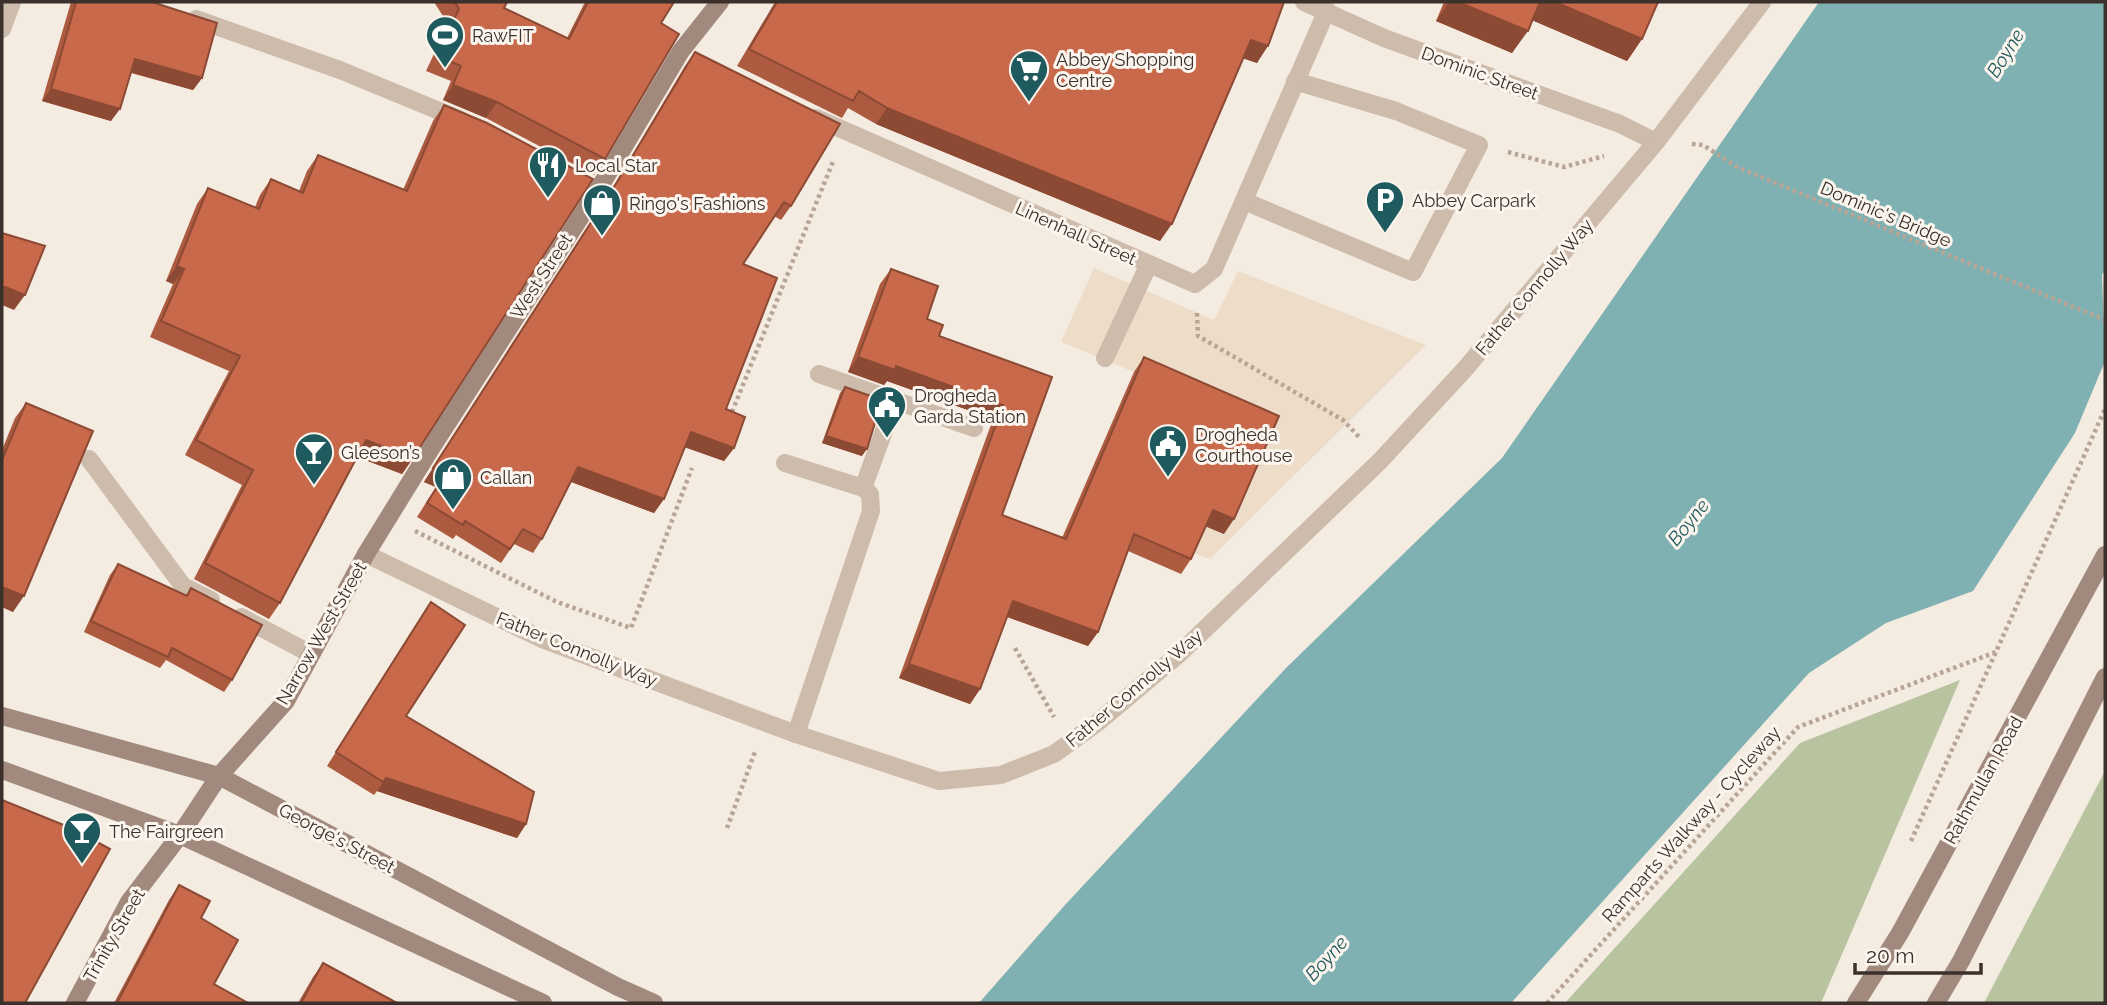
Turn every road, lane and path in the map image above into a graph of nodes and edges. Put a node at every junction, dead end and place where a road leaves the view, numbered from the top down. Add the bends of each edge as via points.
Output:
1 (12, 2) edge
2 (720, 2) edge
3 (1304, 2) edge
4 (1762, 2) edge
5 (1327, 10) junction
6 (175, 11) edge
7 (2, 29) edge
8 (1295, 81) junction
9 (798, 109) edge
10 (481, 128) edge
11 (844, 132) junction
12 (1656, 142) junction
13 (1479, 145) junction
14 (1244, 201) junction
15 (1149, 264) junction
16 (1195, 284) junction
17 (2105, 320) edge
18 (1105, 358) dead end
19 (819, 374) dead end
20 (895, 401) junction
21 (2105, 409) edge
22 (732, 412) edge
23 (974, 428) dead end
24 (89, 459) edge
25 (1380, 461) junction
26 (785, 463) dead end
27 (692, 467) dead end
28 (863, 488) junction
29 (432, 539) dead end
30 (366, 554) junction
31 (2105, 555) edge
32 (1015, 648) dead end
33 (311, 654) junction
34 (2105, 677) edge
35 (2, 716) edge
36 (766, 723) junction
37 (796, 734) junction
38 (1069, 743) junction
39 (2, 770) edge
40 (219, 776) junction
41 (727, 828) dead end
42 (180, 835) junction
43 (75, 1003) edge
44 (543, 1003) edge
45 (654, 1003) edge
46 (1547, 1003) edge
47 (1856, 1003) edge
48 (1936, 1003) edge

1 - 7 street
2 - 30 main road, West Street via 592,187
3 - 5 street, Dominic Street
4 - 12 street, Father Connolly Way
5 - 8 street
5 - 12 street, Dominic Street via 1384,38 1620,124
6 - 10 street via 340,70
8 - 13 street via 1396,111
8 - 14 street
9 - 11 street, Linenhall Street
11 - 15 street, Linenhall Street
11 - 22 path
12 - 13 path, Dominic's Bridge via 1564,167
12 - 17 path, Dominic's Bridge via 1703,145 1737,167
12 - 25 street, Father Connolly Way via 1465,369
13 - 14 street via 1413,272
14 - 16 street via 1214,269
15 - 16 street, Linenhall Street
15 - 18 street
16 - 25 path via 1198,335 1343,420
19 - 20 street
20 - 23 street
20 - 28 street
21 - 46 path, Ramparts Walkway - Cycleway via 1997,651 1798,727
24 - 33 street via 183,586
25 - 38 street, Father Connolly Way via 1179,654
26 - 28 street
27 - 29 path via 631,628 557,602
28 - 37 street via 870,494 871,510
30 - 33 main road, Narrow West Street
30 - 36 street, Father Connolly Way via 542,639
31 - 47 main road, Rathmullan Road via 1900,933
32 - 38 path
33 - 40 main road, Narrow West Street via 286,701
34 - 48 main road
35 - 40 main road, George's Street
36 - 37 street, Father Connolly Way
36 - 41 path
37 - 38 street, Father Connolly Way via 939,780 1001,775 1055,754
39 - 42 main road
40 - 42 main road, Narrow West Street
40 - 45 main road, George's Street
42 - 43 main road, Trinity Street via 129,902
42 - 44 main road

